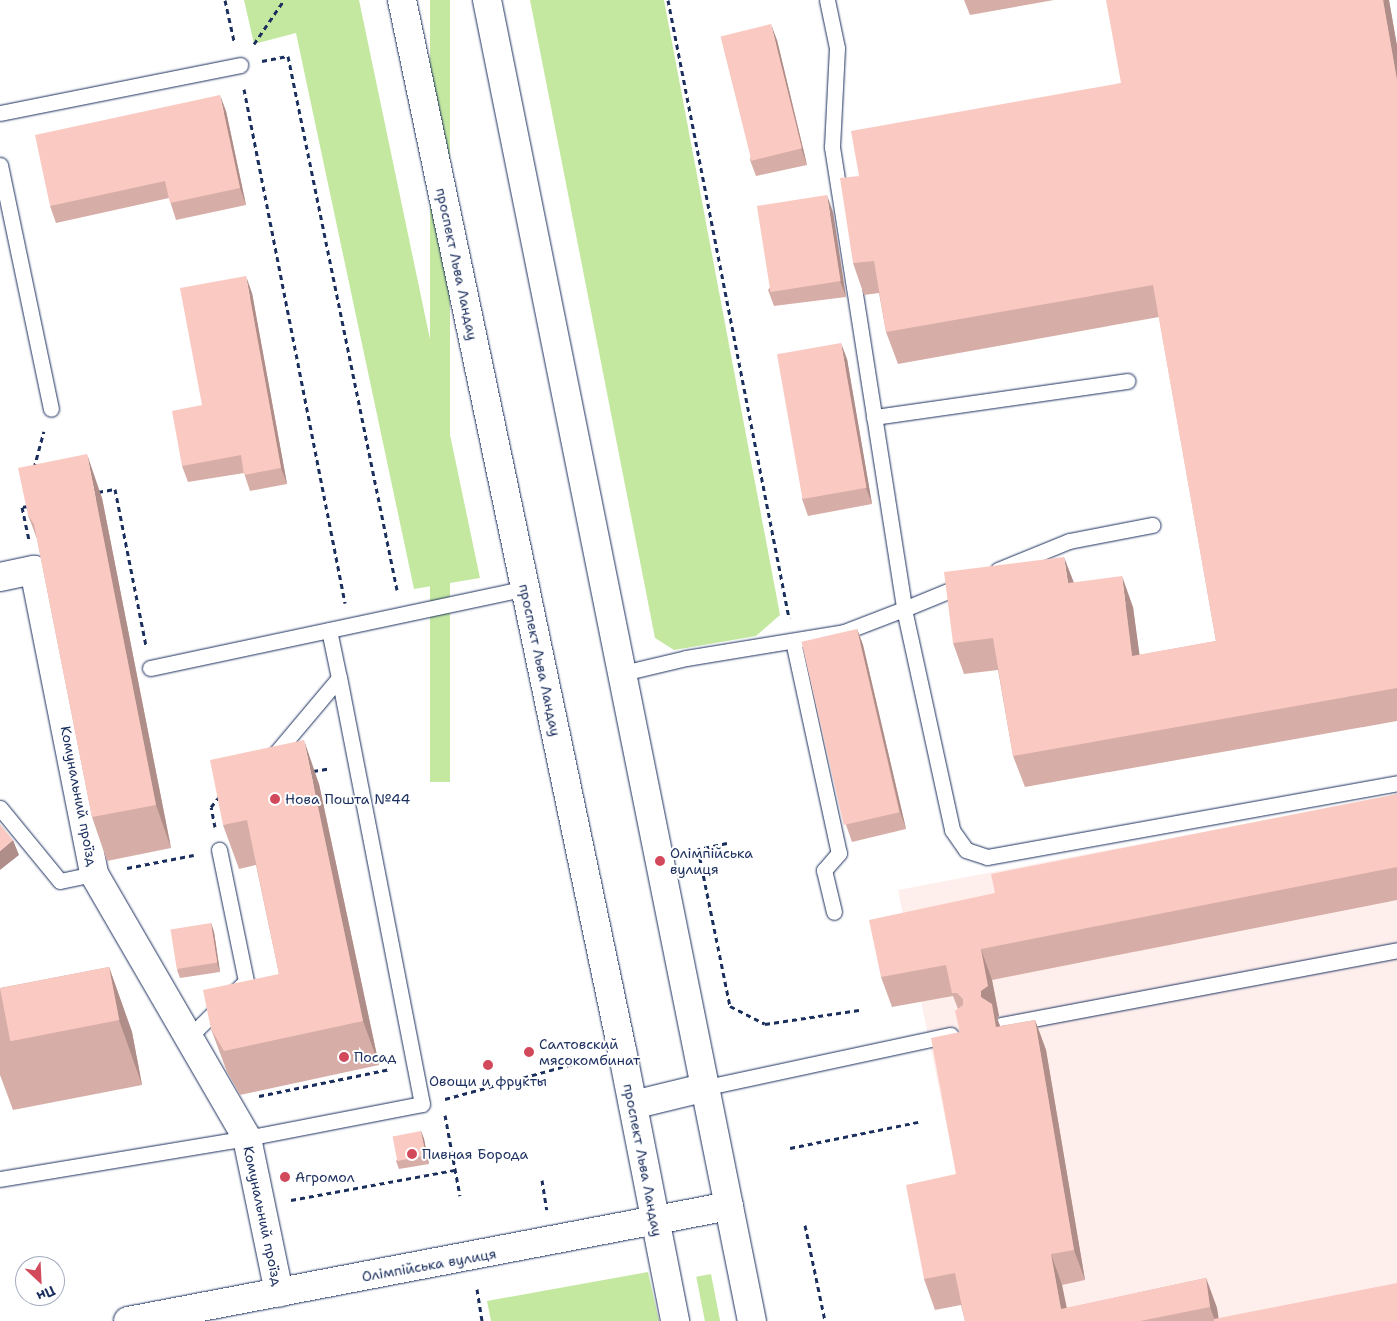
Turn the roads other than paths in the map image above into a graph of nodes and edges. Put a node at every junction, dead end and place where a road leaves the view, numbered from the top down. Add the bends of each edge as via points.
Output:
1 (402, 0) edge
2 (487, 0) edge
3 (827, 0) edge
4 (240, 65) road end
5 (0, 113) edge
6 (0, 165) edge
7 (1127, 381) dead end
8 (51, 409) road end
9 (874, 417) junction
10 (1152, 525) dead end
11 (0, 577) edge
12 (525, 588) junction
13 (904, 609) junction
14 (329, 630) junction
15 (793, 641) junction
16 (150, 668) road end
17 (623, 673) junction
18 (339, 678) junction
19 (267, 764) edge
20 (1397, 783) edge
21 (0, 808) edge
22 (219, 850) edge
23 (94, 874) junction
24 (834, 912) dead end
25 (1397, 950) edge
26 (1001, 1025) edge
27 (965, 1032) edge
28 (188, 1038) junction
29 (707, 1087) junction
30 (633, 1105) junction
31 (247, 1138) junction
32 (0, 1179) edge
33 (729, 1206) junction
34 (655, 1222) junction
35 (279, 1293) junction
36 (128, 1321) edge
37 (675, 1321) edge
38 (752, 1321) edge

1 - 12 main road, проспект Льва Ландау
2 - 17 main road
3 - 9 lane via 837,48 832,147
4 - 5 lane
6 - 8 lane
7 - 9 lane
9 - 13 lane
10 - 13 lane via 1068,542
11 - 23 main road, Комунальний проїзд via 34,570
12 - 14 lane
12 - 30 main road, проспект Льва Ландау
13 - 15 lane via 844,632
13 - 20 lane via 952,830 966,850 987,856 1014,854
14 - 16 lane
14 - 18 lane
15 - 17 lane via 686,658
15 - 24 lane via 839,853 824,870
17 - 29 main road
18 - 19 lane
18 - 31 lane via 422,1104
21 - 23 lane via 60,881
22 - 28 lane via 246,981
23 - 28 main road, Комунальний проїзд
25 - 26 lane
27 - 29 lane
28 - 31 main road, Комунальний проїзд
29 - 30 main road
29 - 33 main road
30 - 34 main road, проспект Льва Ландау
31 - 32 lane, Комунальний проїзд
31 - 35 main road, Комунальний проїзд
33 - 34 main road, Олімпійська вулиця
33 - 38 main road
34 - 35 main road, Олімпійська вулиця
34 - 37 main road, проспект Льва Ландау
35 - 36 main road, Олімпійська вулиця

